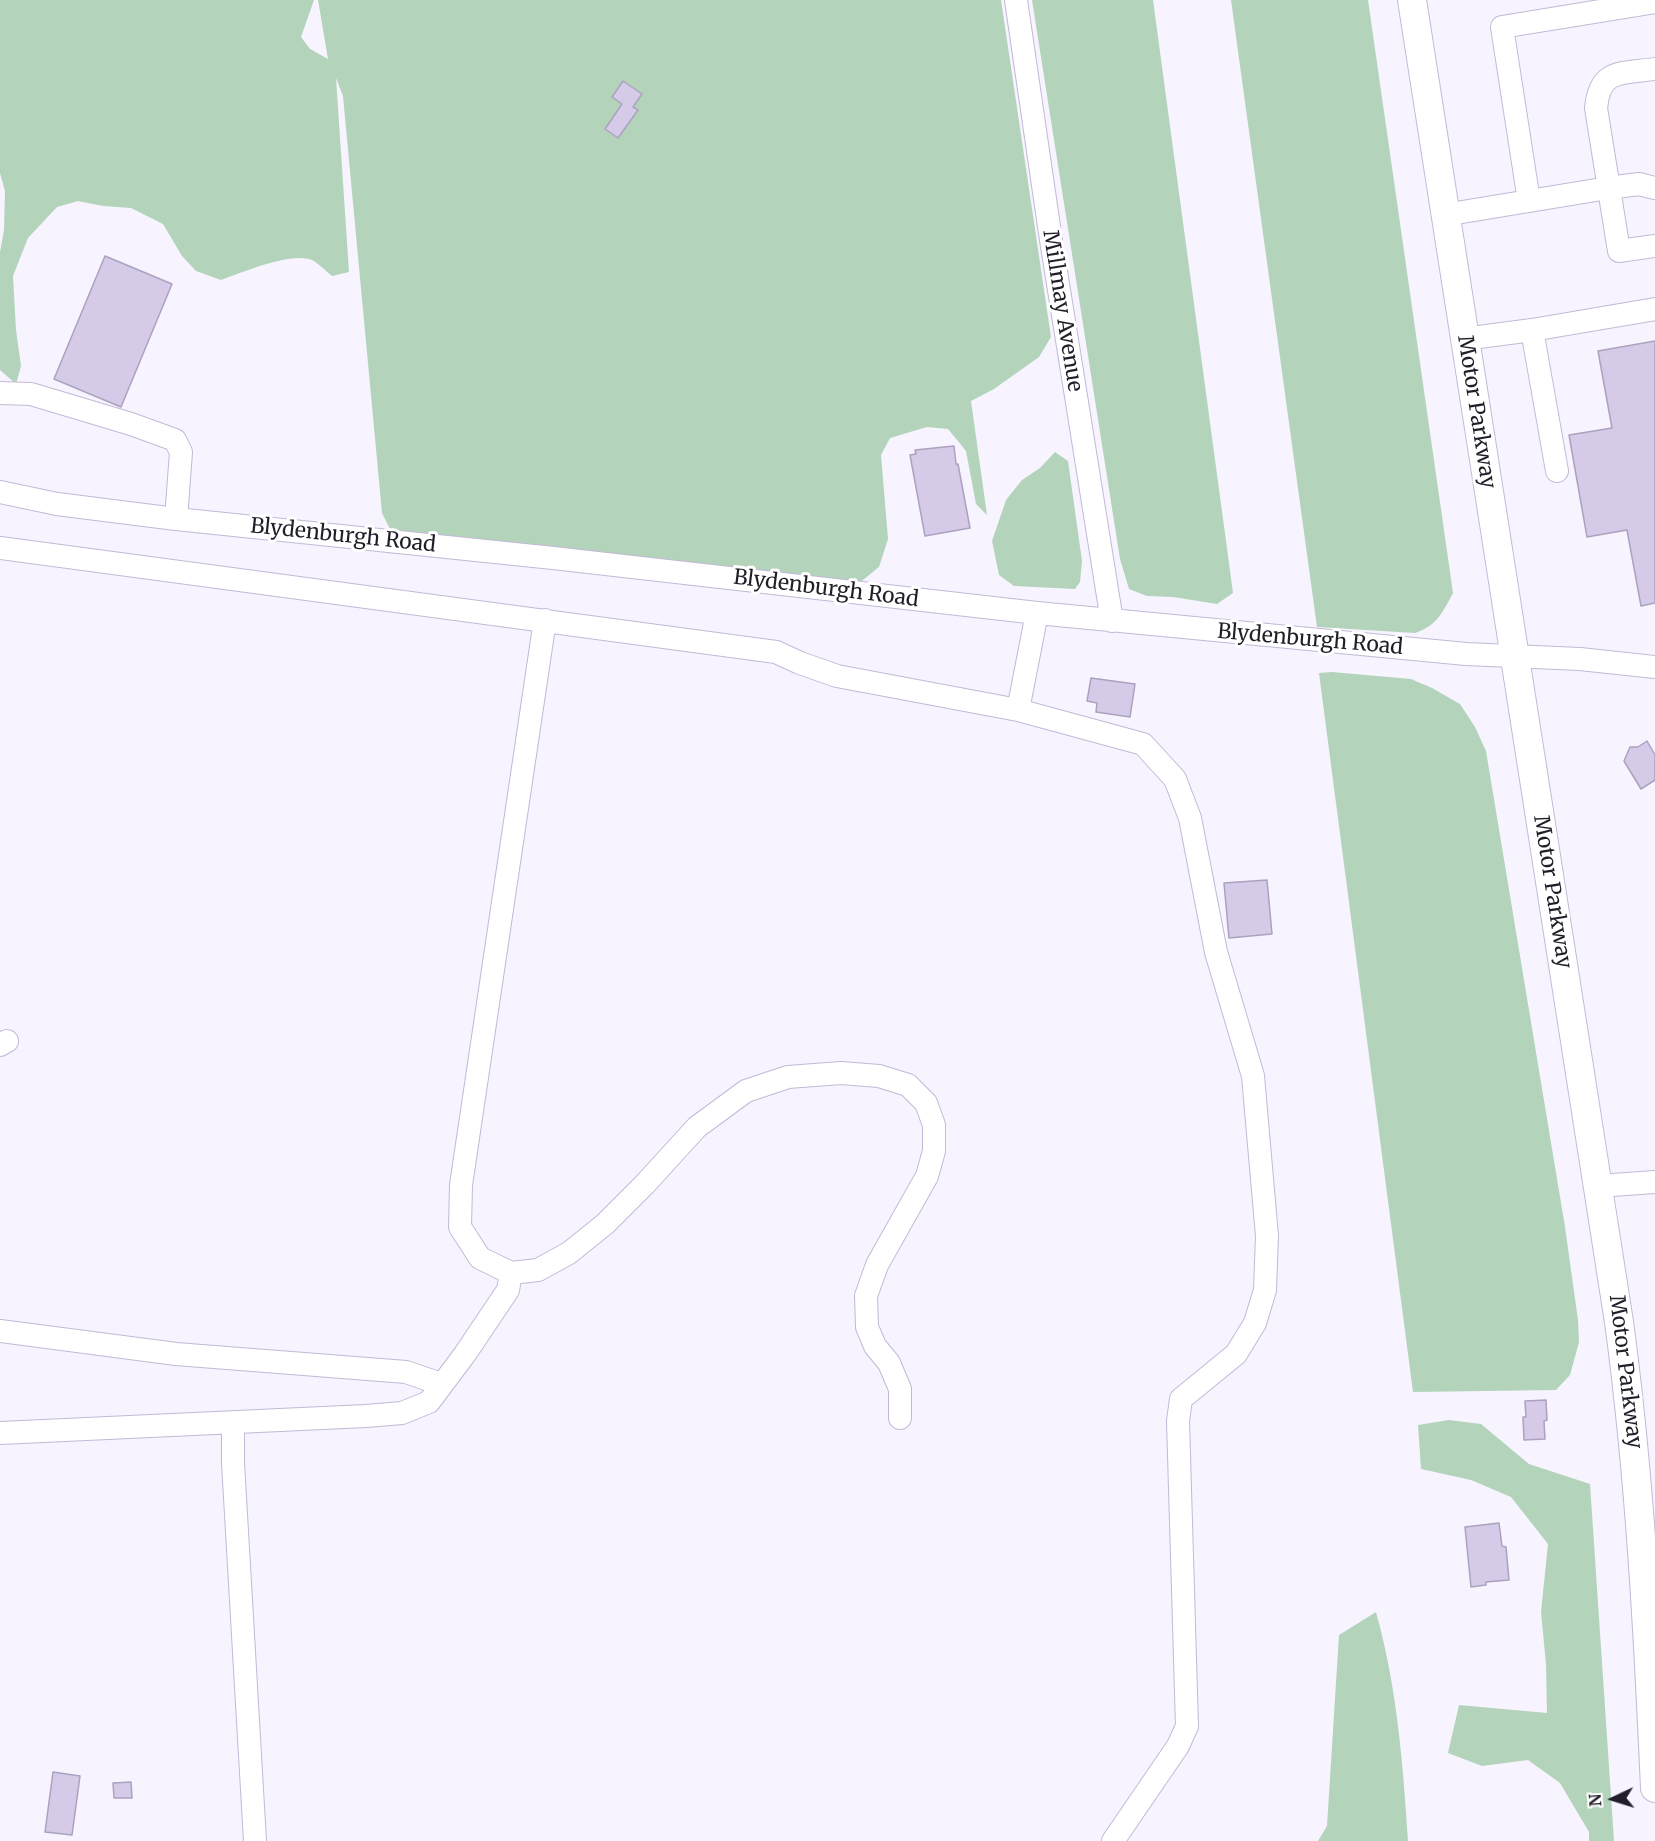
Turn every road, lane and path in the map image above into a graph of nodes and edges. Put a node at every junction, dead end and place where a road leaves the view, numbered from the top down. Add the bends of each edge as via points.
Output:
1 (1016, 0) edge
2 (1412, 0) edge
3 (1655, 2) edge
4 (1655, 69) edge
5 (1608, 188) junction
6 (1655, 188) edge
7 (1529, 201) junction
8 (1444, 215) junction
9 (1655, 246) edge
10 (1655, 309) edge
11 (1532, 330) junction
12 (1464, 339) junction
13 (0, 393) edge
14 (1557, 471) dead end
15 (0, 492) edge
16 (176, 519) junction
17 (0, 548) edge
18 (1037, 613) junction
19 (545, 620) junction
20 (1112, 621) junction
21 (1514, 656) junction
22 (1655, 667) edge
23 (1018, 710) junction
24 (1655, 1182) edge
25 (1598, 1186) junction
26 (511, 1273) junction
27 (0, 1331) edge
28 (441, 1384) junction
29 (900, 1418) dead end
30 (233, 1422) junction
31 (0, 1432) edge
32 (1655, 1788) edge
33 (255, 1841) edge
34 (1113, 1841) edge

1 - 20 street, Millmay Avenue
2 - 8 main road, Motor Parkway
3 - 7 street via 1502,27
4 - 5 street via 1613,76 1598,91 1596,108
5 - 6 street via 1639,184
5 - 7 street
5 - 9 street via 1619,251
7 - 8 street
8 - 12 main road, Motor Parkway
10 - 11 street
11 - 12 street
11 - 14 street
12 - 21 main road, Motor Parkway
13 - 16 street via 31,394 175,440 181,452
15 - 16 street, Blydenburgh Road via 57,504
16 - 18 street, Blydenburgh Road
17 - 19 street
18 - 20 street, Blydenburgh Road
18 - 23 street
19 - 23 street via 776,652 837,676
19 - 26 street via 461,1185 460,1227 480,1258
20 - 21 street, Blydenburgh Road
21 - 22 street, Blydenburgh Road
21 - 25 main road, Motor Parkway
23 - 34 street via 1143,744 1175,779 1190,818 1216,952 1253,1076 1267,1236 1265,1290 1255,1323 1236,1354 1181,1399 1178,1421 1187,1726 1178,1746
24 - 25 street
25 - 32 main road, Motor Parkway via 1632,1419 1648,1627
26 - 28 street via 508,1290
26 - 29 street via 538,1270 569,1254 605,1224 698,1127 746,1091 789,1077 841,1073 879,1076 908,1085 926,1102 934,1125 934,1151 927,1176 877,1265 866,1296 867,1327 900,1389
27 - 28 street via 176,1354 406,1372
28 - 30 street via 429,1402 402,1413
30 - 31 street
30 - 33 street

